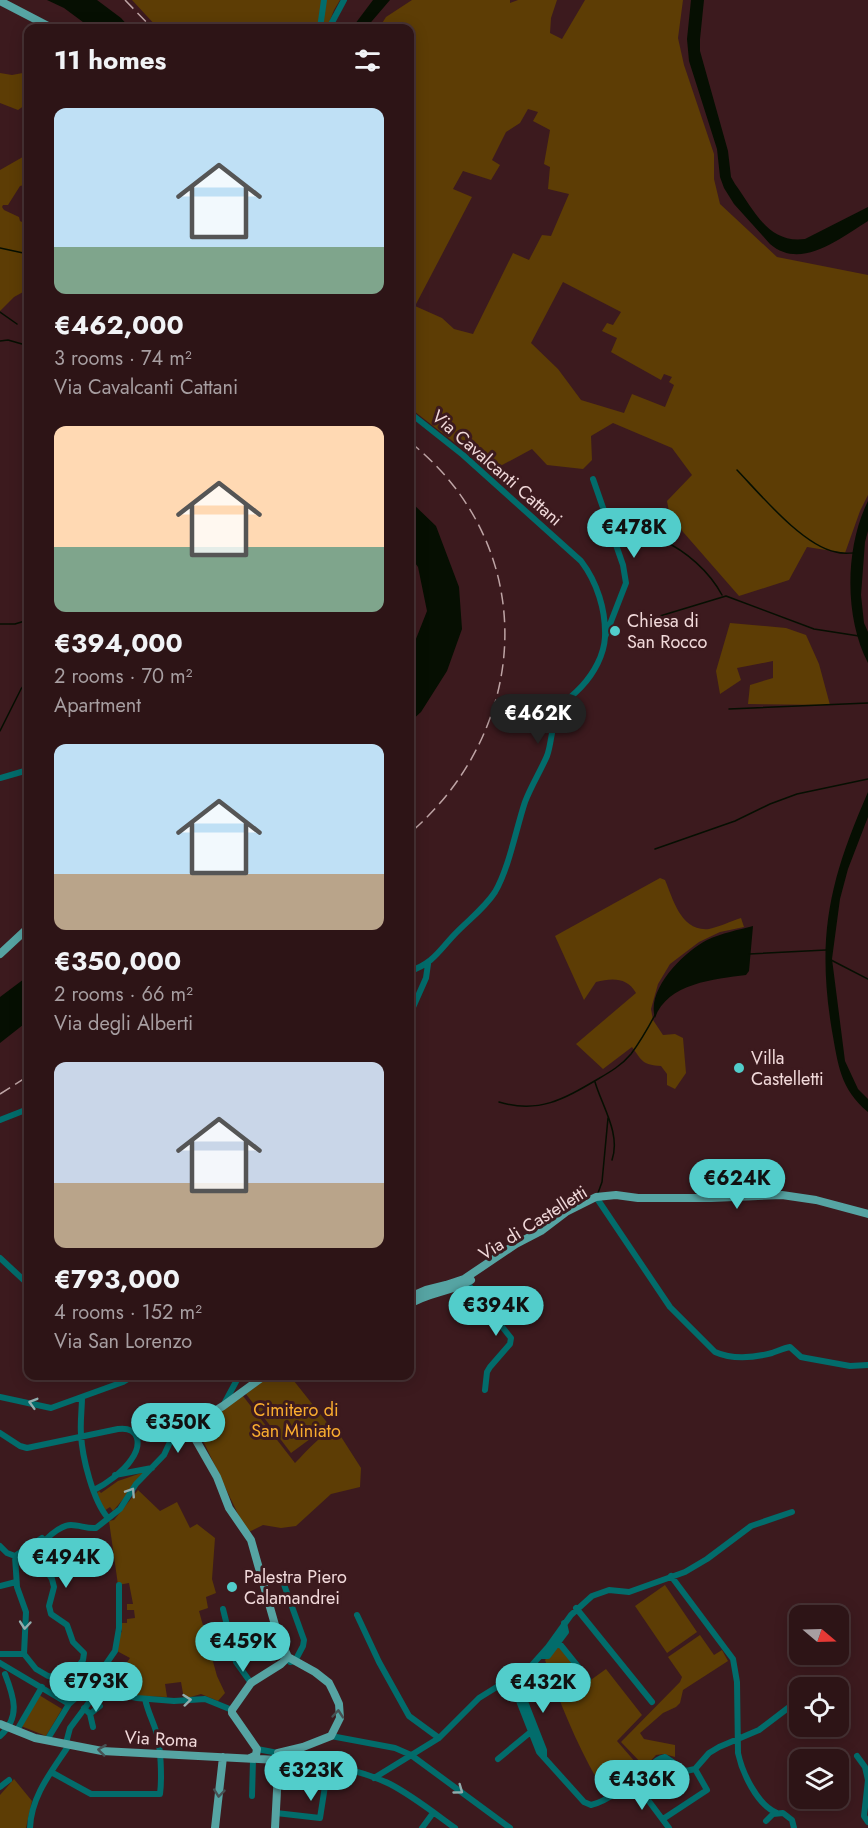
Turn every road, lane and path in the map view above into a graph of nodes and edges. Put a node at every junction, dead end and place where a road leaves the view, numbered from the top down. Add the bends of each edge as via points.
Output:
1 (324, 0) edge
2 (344, 0) edge
3 (0, 1) edge
4 (44, 24) edge
5 (321, 24) edge
6 (331, 24) edge
7 (414, 417) edge
8 (593, 479) dead end
9 (605, 638) junction
10 (24, 772) edge
11 (0, 778) edge
12 (24, 932) edge
13 (0, 954) edge
14 (428, 964) junction
15 (414, 969) edge
16 (414, 1005) edge
17 (24, 1111) edge
18 (0, 1120) edge
19 (597, 1198) junction
20 (868, 1214) edge
21 (0, 1258) edge
22 (24, 1280) edge
23 (465, 1281) junction
24 (414, 1295) edge
25 (414, 1301) edge
26 (868, 1365) edge
27 (120, 1380) edge
28 (237, 1380) edge
29 (258, 1380) edge
30 (485, 1390) dead end
31 (0, 1397) edge
32 (82, 1397) junction
33 (223, 1406) junction
34 (192, 1425) junction
35 (0, 1433) edge
36 (81, 1437) junction
37 (154, 1467) junction
38 (115, 1475) junction
39 (94, 1490) junction
40 (792, 1512) dead end
41 (108, 1518) junction
42 (65, 1527) junction
43 (0, 1546) edge
44 (15, 1556) junction
45 (671, 1576) junction
46 (282, 1579) dead end
47 (16, 1582) junction
48 (119, 1585) dead end
49 (0, 1586) edge
50 (576, 1608) junction
51 (223, 1609) dead end
52 (357, 1615) dead end
53 (557, 1641) junction
54 (0, 1654) edge
55 (24, 1654) junction
56 (291, 1659) junction
57 (1, 1663) edge
58 (5, 1674) dead end
59 (513, 1677) junction
60 (69, 1679) junction
61 (588, 1680) dead end
62 (251, 1683) junction
63 (42, 1687) junction
64 (88, 1687) junction
65 (99, 1689) junction
66 (146, 1699) junction
67 (652, 1702) dead end
68 (69, 1704) junction
69 (100, 1706) dead end
70 (84, 1708) junction
71 (788, 1708) dead end
72 (232, 1710) junction
73 (62, 1714) junction
74 (90, 1714) junction
75 (74, 1722) junction
76 (0, 1724) edge
77 (93, 1727) dead end
78 (13, 1729) junction
79 (533, 1730) junction
80 (0, 1736) edge
81 (331, 1736) junction
82 (439, 1738) junction
83 (47, 1740) junction
84 (738, 1740) junction
85 (67, 1744) junction
86 (257, 1749) junction
87 (159, 1754) junction
88 (411, 1755) junction
89 (857, 1756) dead end
90 (223, 1757) junction
91 (278, 1757) junction
92 (498, 1759) dead end
93 (249, 1760) junction
94 (289, 1761) junction
95 (328, 1767) junction
96 (695, 1769) junction
97 (51, 1772) junction
98 (279, 1772) junction
99 (374, 1778) junction
100 (9, 1780) dead end
101 (633, 1780) junction
102 (868, 1780) edge
103 (0, 1787) edge
104 (252, 1796) dead end
105 (765, 1806) junction
106 (433, 1812) junction
107 (777, 1813) junction
108 (276, 1814) junction
109 (663, 1819) junction
110 (868, 1822) edge
111 (765, 1825) edge
112 (30, 1828) edge
113 (216, 1828) edge
114 (275, 1828) edge
115 (422, 1828) edge
116 (455, 1828) edge
117 (510, 1828) edge
118 (669, 1828) edge
119 (794, 1828) edge

1 - 5 street
2 - 6 street
3 - 4 main road
7 - 9 street, Via Cavalcanti Cattani via 463,455 581,561 600,598
8 - 9 street via 626,583
9 - 14 street, Via Cavalcanti Cattani via 592,674 557,714 546,757 526,799 496,890
10 - 11 street
12 - 13 main road
14 - 15 street, Via Cavalcanti Cattani
14 - 16 street
17 - 18 street
19 - 20 main road, Via di Castelletti via 782,1195
19 - 23 main road, Via di Castelletti via 566,1212
19 - 26 street via 670,1307 715,1352 734,1358 752,1357 787,1347 806,1358 850,1366
21 - 22 street
23 - 24 main road, Via di Castelletti
23 - 25 main road, Via di Castelletti
23 - 30 street via 511,1338 487,1372
27 - 32 street
28 - 33 street
29 - 33 main road
32 -> 31 street via 47,1408
32 - 36 street
33 - 34 main road
34 - 37 street via 179,1432
34 - 56 main road via 229,1508 251,1540 277,1632
35 - 36 street via 27,1448
36 - 38 street via 132,1430 137,1442 134,1455
36 - 39 street
37 - 38 street
41 -> 37 street
38 - 39 street
39 - 41 street
40 - 45 street via 751,1526 695,1567
41 - 42 street via 92,1529
42 - 44 street via 55,1529
42 - 60 street via 35,1553 52,1579 51,1614 67,1625 73,1642 84,1653
43 - 44 street
44 - 47 street
45 - 50 street via 630,1592 601,1592
45 - 84 street via 732,1659 737,1682
46 - 56 street via 304,1640
47 - 49 street
47 -> 55 street via 26,1612
48 - 65 street via 115,1651 106,1664
50 - 53 street via 564,1623 566,1632
50 - 67 street
51 - 62 street via 236,1662
52 - 82 street via 409,1716
53 - 59 street
53 - 61 street
54 - 55 street
55 - 60 street via 48,1676
56 - 62 main road
81 -> 56 main road via 340,1718 339,1704 329,1683
57 - 63 street
58 - 78 street via 14,1694
59 - 79 street
59 - 82 street via 479,1698
60 - 64 street
62 - 72 main road
63 - 68 street
63 - 78 street
64 - 65 street
64 - 68 street
65 - 66 street
65 - 70 street
66 -> 72 street via 205,1699
66 - 87 street
68 - 73 street
69 - 74 street
70 - 74 street
70 - 75 street
71 - 84 street
72 - 86 main road
73 - 75 street
73 - 83 street
74 - 77 street
75 - 85 street
76 - 78 main road, Via Roma
78 - 80 street
78 - 83 main road, Via Roma
79 - 92 street
79 - 101 street via 544,1757 587,1804 597,1803
81 - 88 street via 395,1748
81 - 91 main road
82 - 88 street
83 - 85 main road, Via Roma
84 - 96 street via 709,1753
84 - 105 street via 745,1774
87 -> 85 main road, Via Roma via 102,1751
85 - 97 street
86 - 91 street
86 - 93 main road
87 - 90 main road, Via Roma
87 - 97 street via 160,1794 91,1794
88 - 99 street
88 -> 117 street
89 - 102 street
90 - 93 main road, Via Roma
90 -> 113 main road
91 - 93 main road, Via Roma
91 - 94 street
91 - 98 main road
93 - 104 street
94 - 95 street
94 - 98 street via 281,1765
95 - 99 street
95 - 108 street via 320,1818
96 - 101 street via 686,1771 665,1757 656,1759
96 - 109 street via 709,1793
97 - 112 street via 37,1795
98 - 108 main road
99 - 106 street
100 - 103 street
101 - 109 street
102 - 110 street via 864,1816
105 - 107 street
105 - 111 street
106 - 115 street
106 - 116 street
107 - 111 street
107 - 119 street via 790,1817
108 - 114 main road
109 - 118 street

